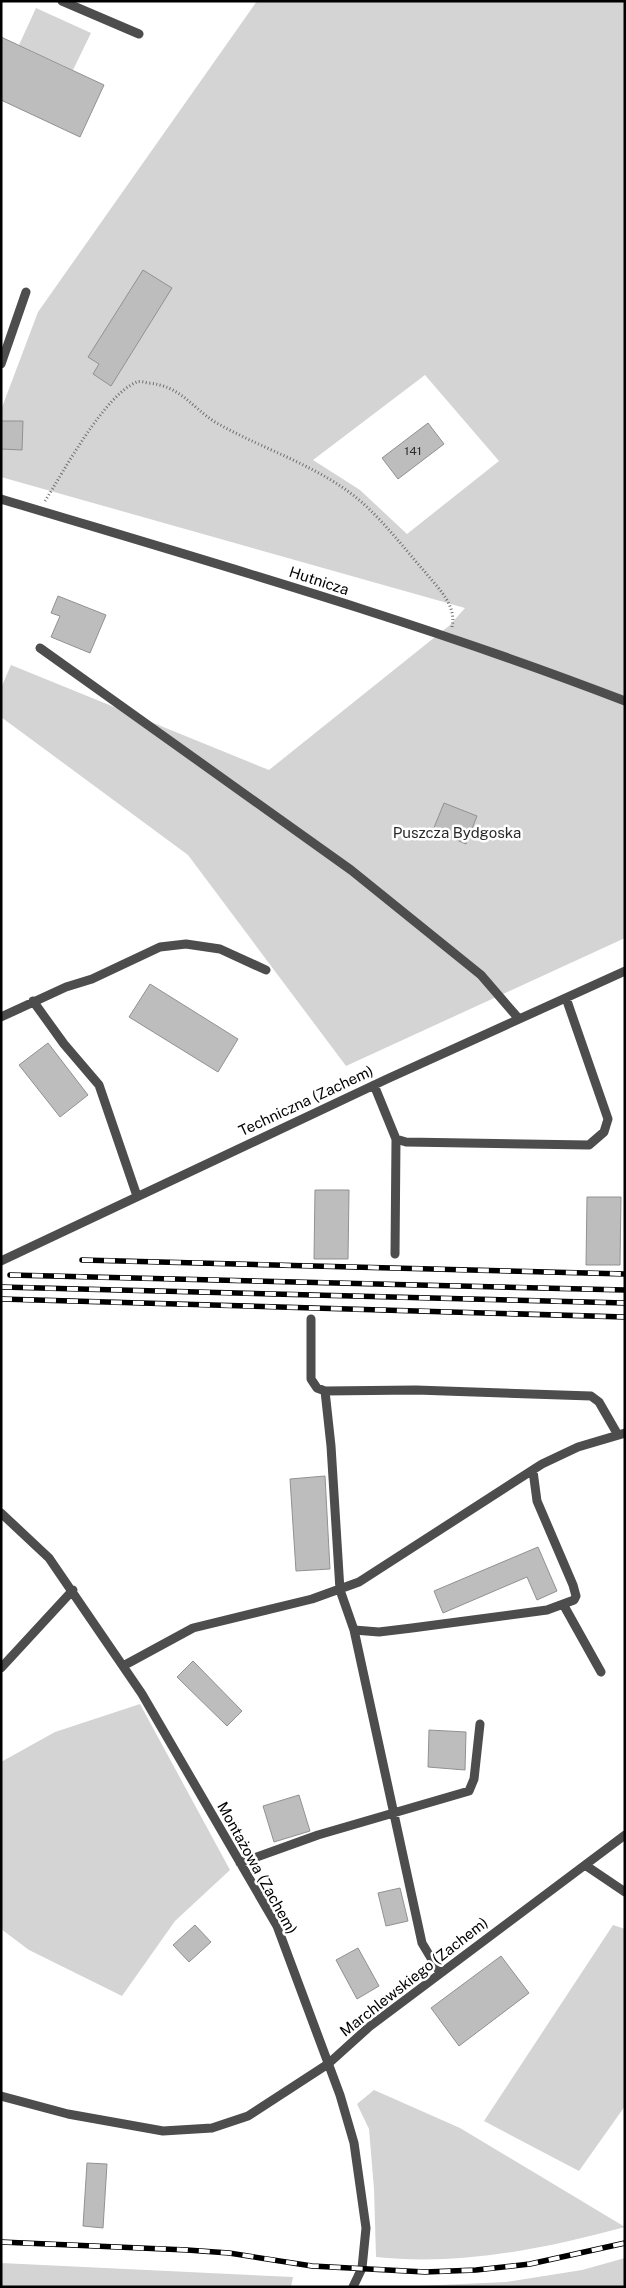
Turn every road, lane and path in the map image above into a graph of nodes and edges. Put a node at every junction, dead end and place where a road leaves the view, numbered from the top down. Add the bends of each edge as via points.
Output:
1 (62, 1) edge
2 (139, 34) dead end
3 (26, 292) dead end
4 (1, 364) edge
5 (1, 498) edge
6 (39, 510) junction
7 (449, 637) junction
8 (40, 648) dead end
9 (625, 701) edge
10 (266, 970) dead end
11 (625, 971) edge
12 (566, 998) junction
13 (33, 1001) junction
14 (1, 1017) edge
15 (519, 1019) junction
16 (374, 1085) junction
17 (396, 1139) junction
18 (137, 1196) junction
19 (395, 1254) dead end
20 (1, 1261) edge
21 (311, 1319) dead end
22 (325, 1391) junction
23 (621, 1434) edge
24 (533, 1471) junction
25 (1, 1513) edge
26 (73, 1590) junction
27 (340, 1590) junction
28 (563, 1604) junction
29 (354, 1630) junction
30 (124, 1666) junction
31 (1, 1668) edge
32 (601, 1672) dead end
33 (480, 1724) dead end
34 (392, 1813) junction
35 (625, 1835) edge
36 (240, 1863) junction
37 (584, 1865) junction
38 (625, 1892) edge
39 (440, 1973) junction
40 (328, 2064) junction
41 (1, 2096) edge
42 (353, 2287) edge

1 - 2 street
3 - 4 street
5 - 6 street, Hutnicza
6 - 7 street, Hutnicza via 259,575
6 - 7 path via 107,406 138,382 164,384 214,421 311,469 353,495 390,531 447,599 454,618
7 - 9 street, Hutnicza
8 - 15 street via 351,870 481,975
10 - 13 street via 220,949 186,944 160,946 92,979
11 - 12 street, Techniczna (Zachem)
12 - 15 street, Techniczna (Zachem)
12 - 17 street via 608,1119 604,1132 589,1145 406,1142
13 - 14 street
13 - 18 street via 99,1086
15 - 16 street, Techniczna (Zachem)
16 - 17 street
16 - 18 street, Techniczna (Zachem)
17 - 19 street
18 - 20 street, Techniczna (Zachem)
21 - 22 street via 310,1379 317,1388
22 - 23 street via 416,1390 591,1396 600,1402
22 - 27 street
23 - 24 street via 578,1448
24 - 27 street via 359,1582
24 - 28 street via 537,1501 576,1596
25 - 26 street, Montażowa (Zachem) via 49,1558
26 - 30 street, Montażowa (Zachem)
26 - 31 street
27 - 29 street
27 - 30 street via 193,1628
28 - 29 street via 548,1610 412,1628 379,1632
28 - 32 street
29 - 34 street
30 - 36 street, Montażowa (Zachem)
33 - 34 street via 474,1779 469,1790
34 - 36 street
34 - 39 street via 422,1943
35 - 37 street, Marchlewskiego (Zachem)
36 - 40 street, Montażowa (Zachem) via 277,1926
37 - 38 street
37 - 39 street, Marchlewskiego (Zachem)
39 - 40 street, Marchlewskiego (Zachem) via 368,2027
40 - 41 street, Marchlewskiego (Zachem) via 248,2116 212,2128 163,2131 68,2114
40 - 42 street, Montażowa (Zachem) via 354,2143 361,2184 366,2246 362,2268

